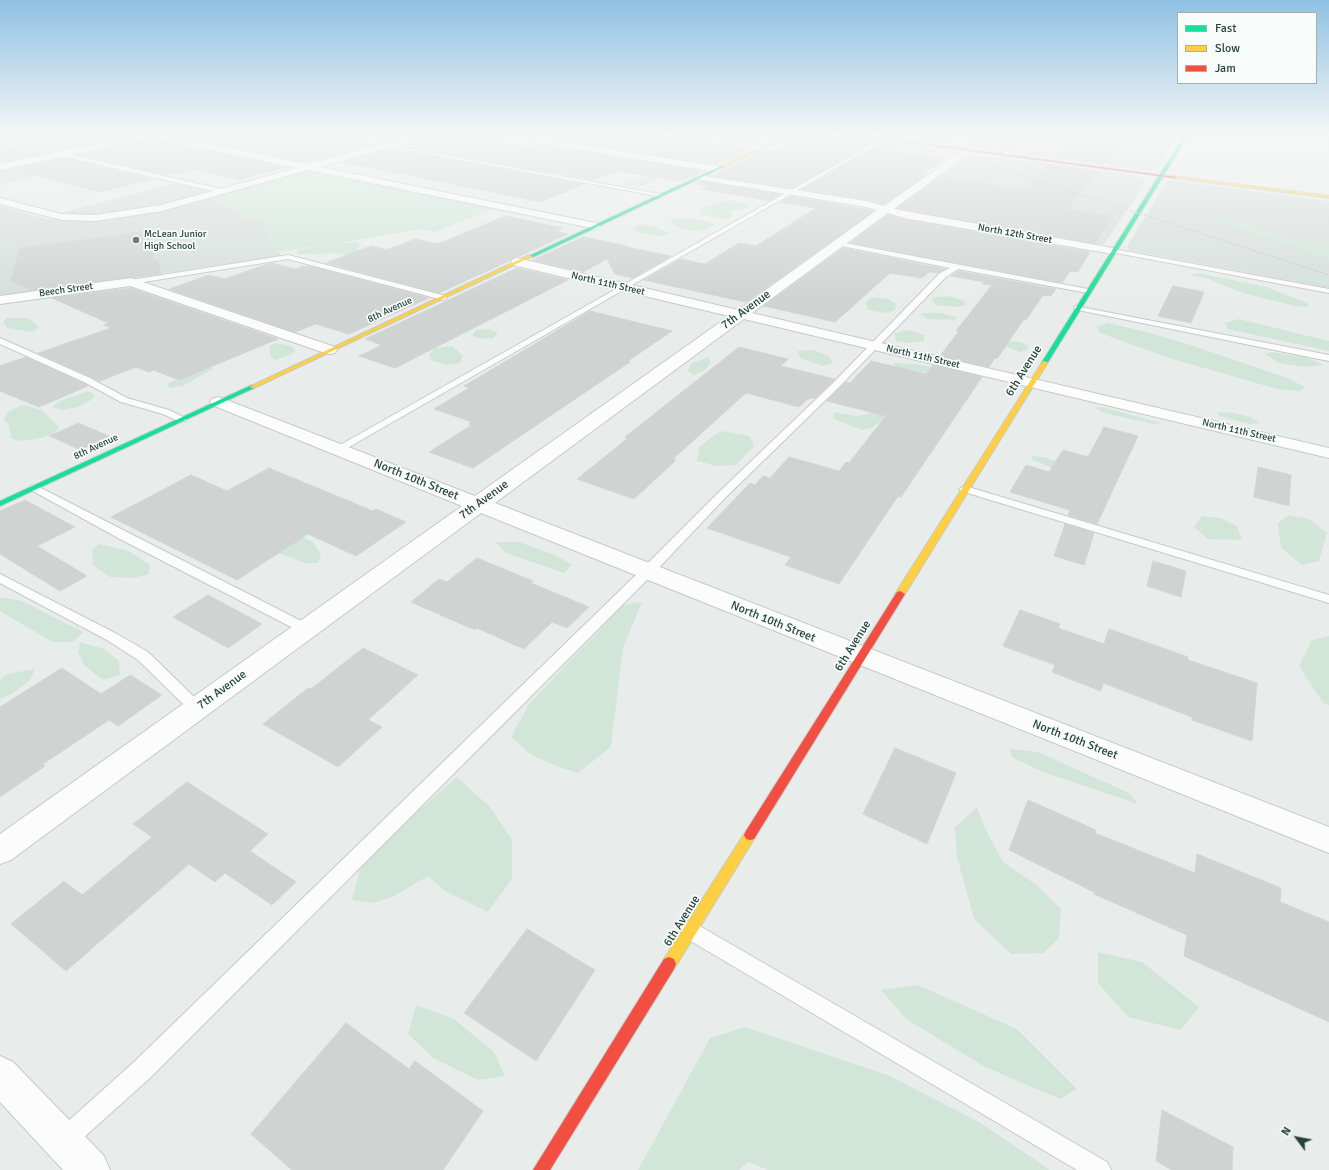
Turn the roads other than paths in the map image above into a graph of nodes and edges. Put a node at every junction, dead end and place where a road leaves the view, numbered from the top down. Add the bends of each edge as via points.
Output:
1 (222, 191) edge
2 (424, 191) edge
3 (638, 191) edge
4 (672, 191) edge
5 (783, 191) edge
6 (912, 191) edge
7 (1150, 191) edge
8 (1275, 191) edge
9 (791, 192) junction
10 (662, 195) junction
11 (1329, 198) edge
12 (0, 201) edge
13 (885, 210) junction
14 (596, 226) junction
15 (839, 244) junction
16 (1113, 252) junction
17 (518, 262) junction
18 (957, 267) junction
19 (132, 282) junction
20 (623, 287) junction
21 (1088, 291) junction
22 (1329, 291) edge
23 (442, 298) junction
24 (0, 300) edge
25 (1078, 308) junction
26 (740, 315) junction
27 (0, 341) edge
28 (873, 346) junction
29 (330, 350) junction
30 (1329, 358) edge
31 (1031, 382) junction
32 (218, 402) junction
33 (182, 419) junction
34 (338, 449) junction
35 (1329, 452) edge
36 (35, 488) junction
37 (965, 489) junction
38 (0, 504) edge
39 (478, 505) junction
40 (647, 572) junction
41 (0, 578) edge
42 (1329, 599) edge
43 (306, 629) junction
44 (861, 656) junction
45 (198, 707) junction
46 (1329, 840) edge
47 (0, 851) edge
48 (691, 930) junction
49 (0, 1074) edge
50 (63, 1141) junction
51 (90, 1170) edge
52 (541, 1170) edge
53 (1099, 1170) edge

1 - 12 street via 162,208 114,216 62,217
2 - 14 street
3 - 10 lane
4 - 10 street, 8th Avenue
5 - 9 street, North 12th Street
6 - 13 street, 7th Avenue
7 - 16 street, 6th Avenue
8 - 11 street
9 - 13 street, North 12th Street via 867,204
9 - 20 lane
10 - 14 street, 8th Avenue
13 - 15 street, 7th Avenue
13 - 16 street, North 12th Street
14 - 17 street, 8th Avenue
15 - 18 lane
15 - 26 street, 7th Avenue
16 - 21 street, 6th Avenue
16 - 22 lane, North 12th Street
17 - 20 street, North 11th Street
17 - 23 street, 8th Avenue
18 - 21 lane
18 - 28 lane via 939,279
19 - 23 lane via 288,257
19 - 24 street, Beech Street
19 - 29 street
20 - 26 street, North 11th Street
20 - 34 lane
21 - 25 street, 6th Avenue
23 - 29 street, 8th Avenue
25 - 30 lane
25 - 31 street, 6th Avenue
26 - 28 street, North 11th Street
26 - 39 street, 7th Avenue
27 - 33 lane via 124,400
28 - 31 street, North 11th Street
28 - 40 lane
29 - 32 street, 8th Avenue
31 - 35 street, North 11th Street
31 - 37 street, 6th Avenue
32 - 33 street, 8th Avenue
32 - 34 street, North 10th Street
33 - 36 street, 8th Avenue
34 - 39 street, North 10th Street
36 - 38 street, 8th Avenue
36 - 43 lane
37 - 42 lane
37 - 44 street, 6th Avenue
39 - 40 street, North 10th Street
39 - 43 street, 7th Avenue
40 - 44 street, North 10th Street
40 - 50 lane via 142,1070
41 - 45 lane via 143,656
43 - 45 street, 7th Avenue
44 - 46 street, North 10th Street
44 - 48 street, 6th Avenue
45 - 47 street, 7th Avenue
48 - 52 street, 6th Avenue
48 - 53 lane
49 - 50 street
50 - 51 street

